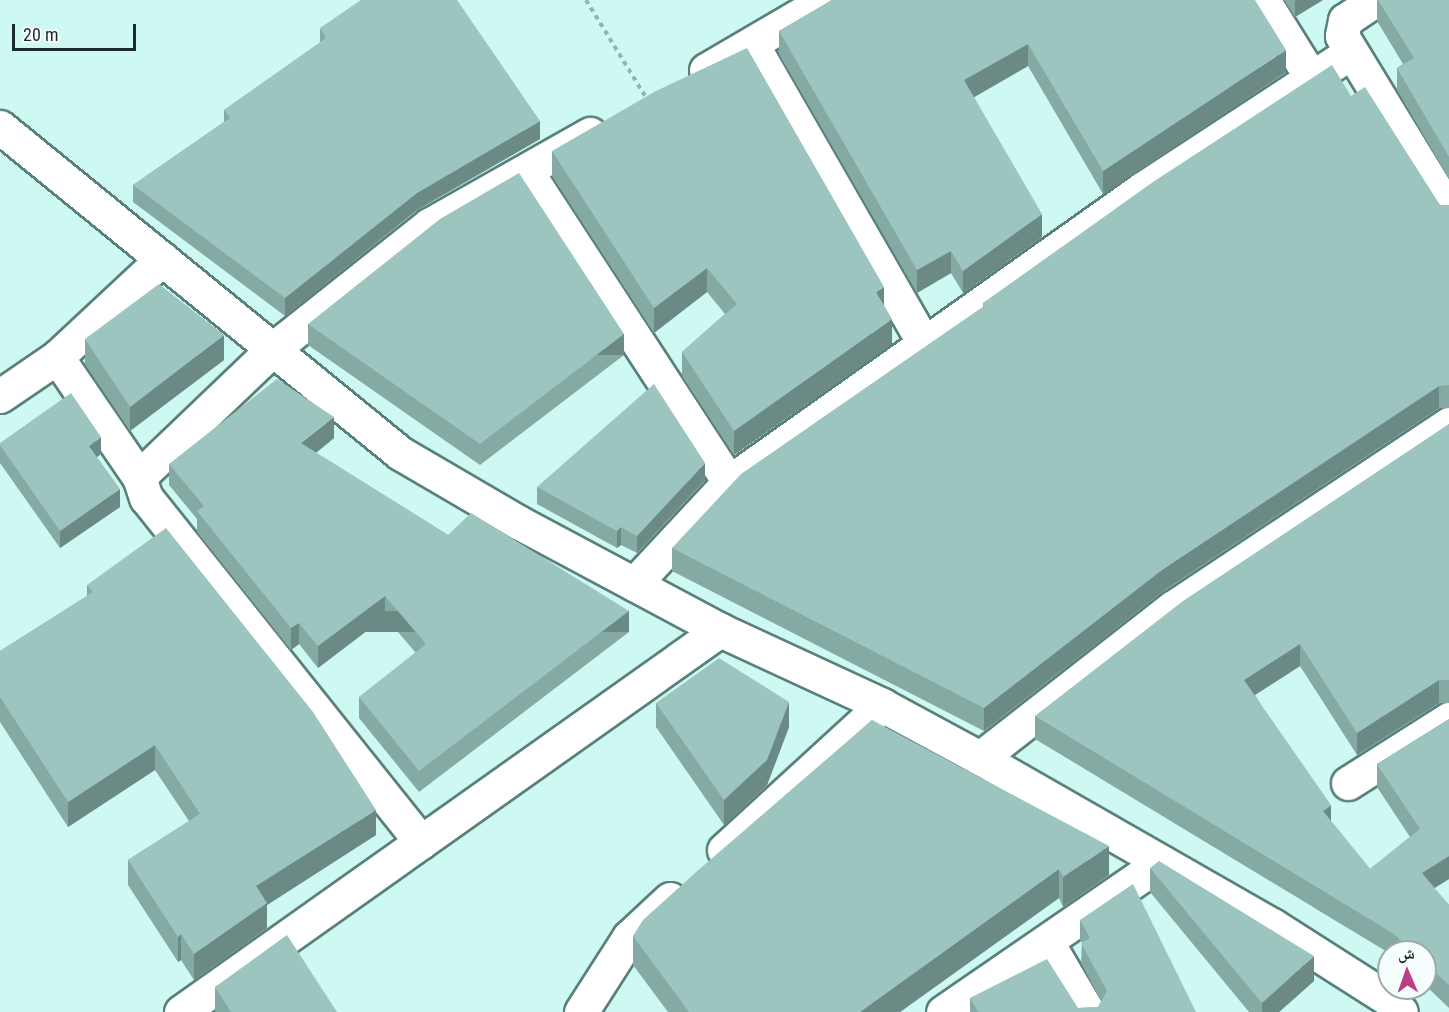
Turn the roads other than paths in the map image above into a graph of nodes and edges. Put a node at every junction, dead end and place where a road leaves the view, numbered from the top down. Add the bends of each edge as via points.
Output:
1 (826, 0) edge
2 (1263, 0) edge
3 (1374, 0) edge
4 (753, 46) junction
5 (1350, 53) junction
6 (1311, 77) junction
7 (679, 83) edge
8 (647, 99) edge
9 (0, 127) edge
10 (527, 172) junction
11 (1449, 211) edge
12 (162, 260) junction
13 (924, 345) junction
14 (273, 349) junction
15 (57, 357) junction
16 (0, 396) edge
17 (1449, 424) edge
18 (140, 477) junction
19 (729, 482) junction
20 (634, 584) junction
21 (720, 630) junction
22 (882, 705) junction
23 (1449, 719) edge
24 (980, 758) junction
25 (1348, 783) dead end
26 (421, 842) junction
27 (1161, 862) junction
28 (1047, 942) junction
29 (181, 1012) edge
30 (581, 1012) edge
31 (943, 1012) edge
32 (1088, 1012) edge
33 (1401, 1012) edge

1 - 4 street
2 - 6 street
3 - 5 street via 1343,24 1342,36
4 - 7 street
4 - 13 street
5 - 6 street
5 - 11 street
6 - 13 street via 1142,189
8 - 10 street
9 - 12 street
10 - 14 street via 429,225
10 - 19 street
12 - 14 street
12 - 15 street
13 - 19 street
14 - 18 street via 148,465
14 - 20 street via 400,453
15 - 16 street
15 - 18 street
17 - 24 street via 1172,608
18 - 26 street via 146,498
19 - 20 street
20 - 21 street
21 - 22 street
21 - 26 street
22 - 24 street
22 - 30 street via 628,937
23 - 25 street
24 - 27 street
26 - 29 street
27 - 28 street
27 - 33 street via 1272,925 1388,999
28 - 31 street
28 - 32 street

